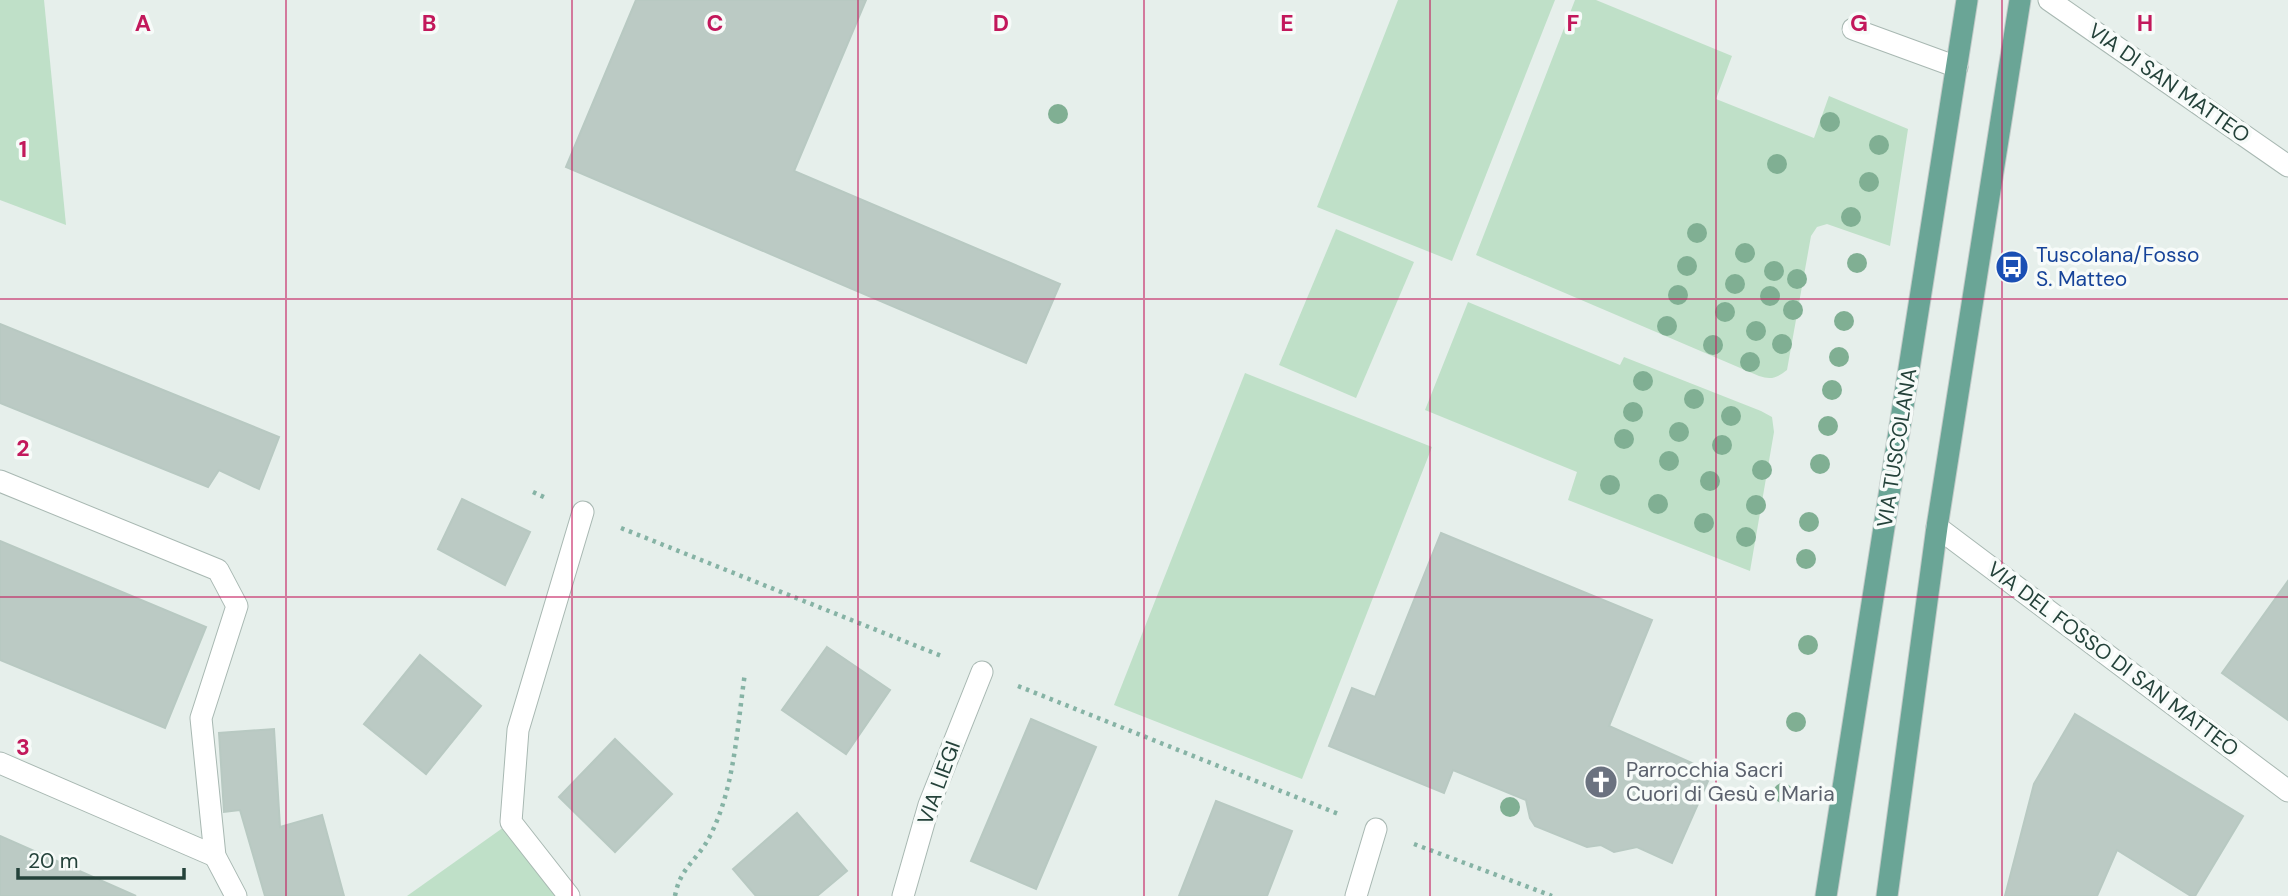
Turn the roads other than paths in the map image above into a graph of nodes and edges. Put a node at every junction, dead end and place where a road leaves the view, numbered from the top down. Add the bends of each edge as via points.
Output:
1 (1967, 0) edge
2 (2020, 0) edge
3 (2049, 0) edge
4 (1853, 29) dead end
5 (1957, 67) junction
6 (2288, 166) edge
7 (0, 481) edge
8 (583, 512) road end
9 (1937, 527) junction
10 (982, 672) road end
11 (0, 763) edge
12 (2288, 791) edge
13 (1376, 829) road end
14 (215, 856) junction
15 (236, 896) edge
16 (569, 896) edge
17 (903, 896) edge
18 (1356, 896) edge
19 (1826, 896) edge
20 (1887, 896) edge

1 - 5 main road, VIA TUSCOLANA
2 - 9 main road
3 - 6 street, VIA DI SAN MATTEO
4 - 5 street
5 - 19 main road, VIA TUSCOLANA
7 - 14 street via 218,570 237,606 201,718
8 - 16 street via 518,730 511,822
9 - 12 street, VIA DEL FOSSO DI SAN MATTEO
9 - 20 main road
10 - 17 street, VIA LIEGI via 929,804
11 - 14 street
13 - 18 street
14 - 15 street

